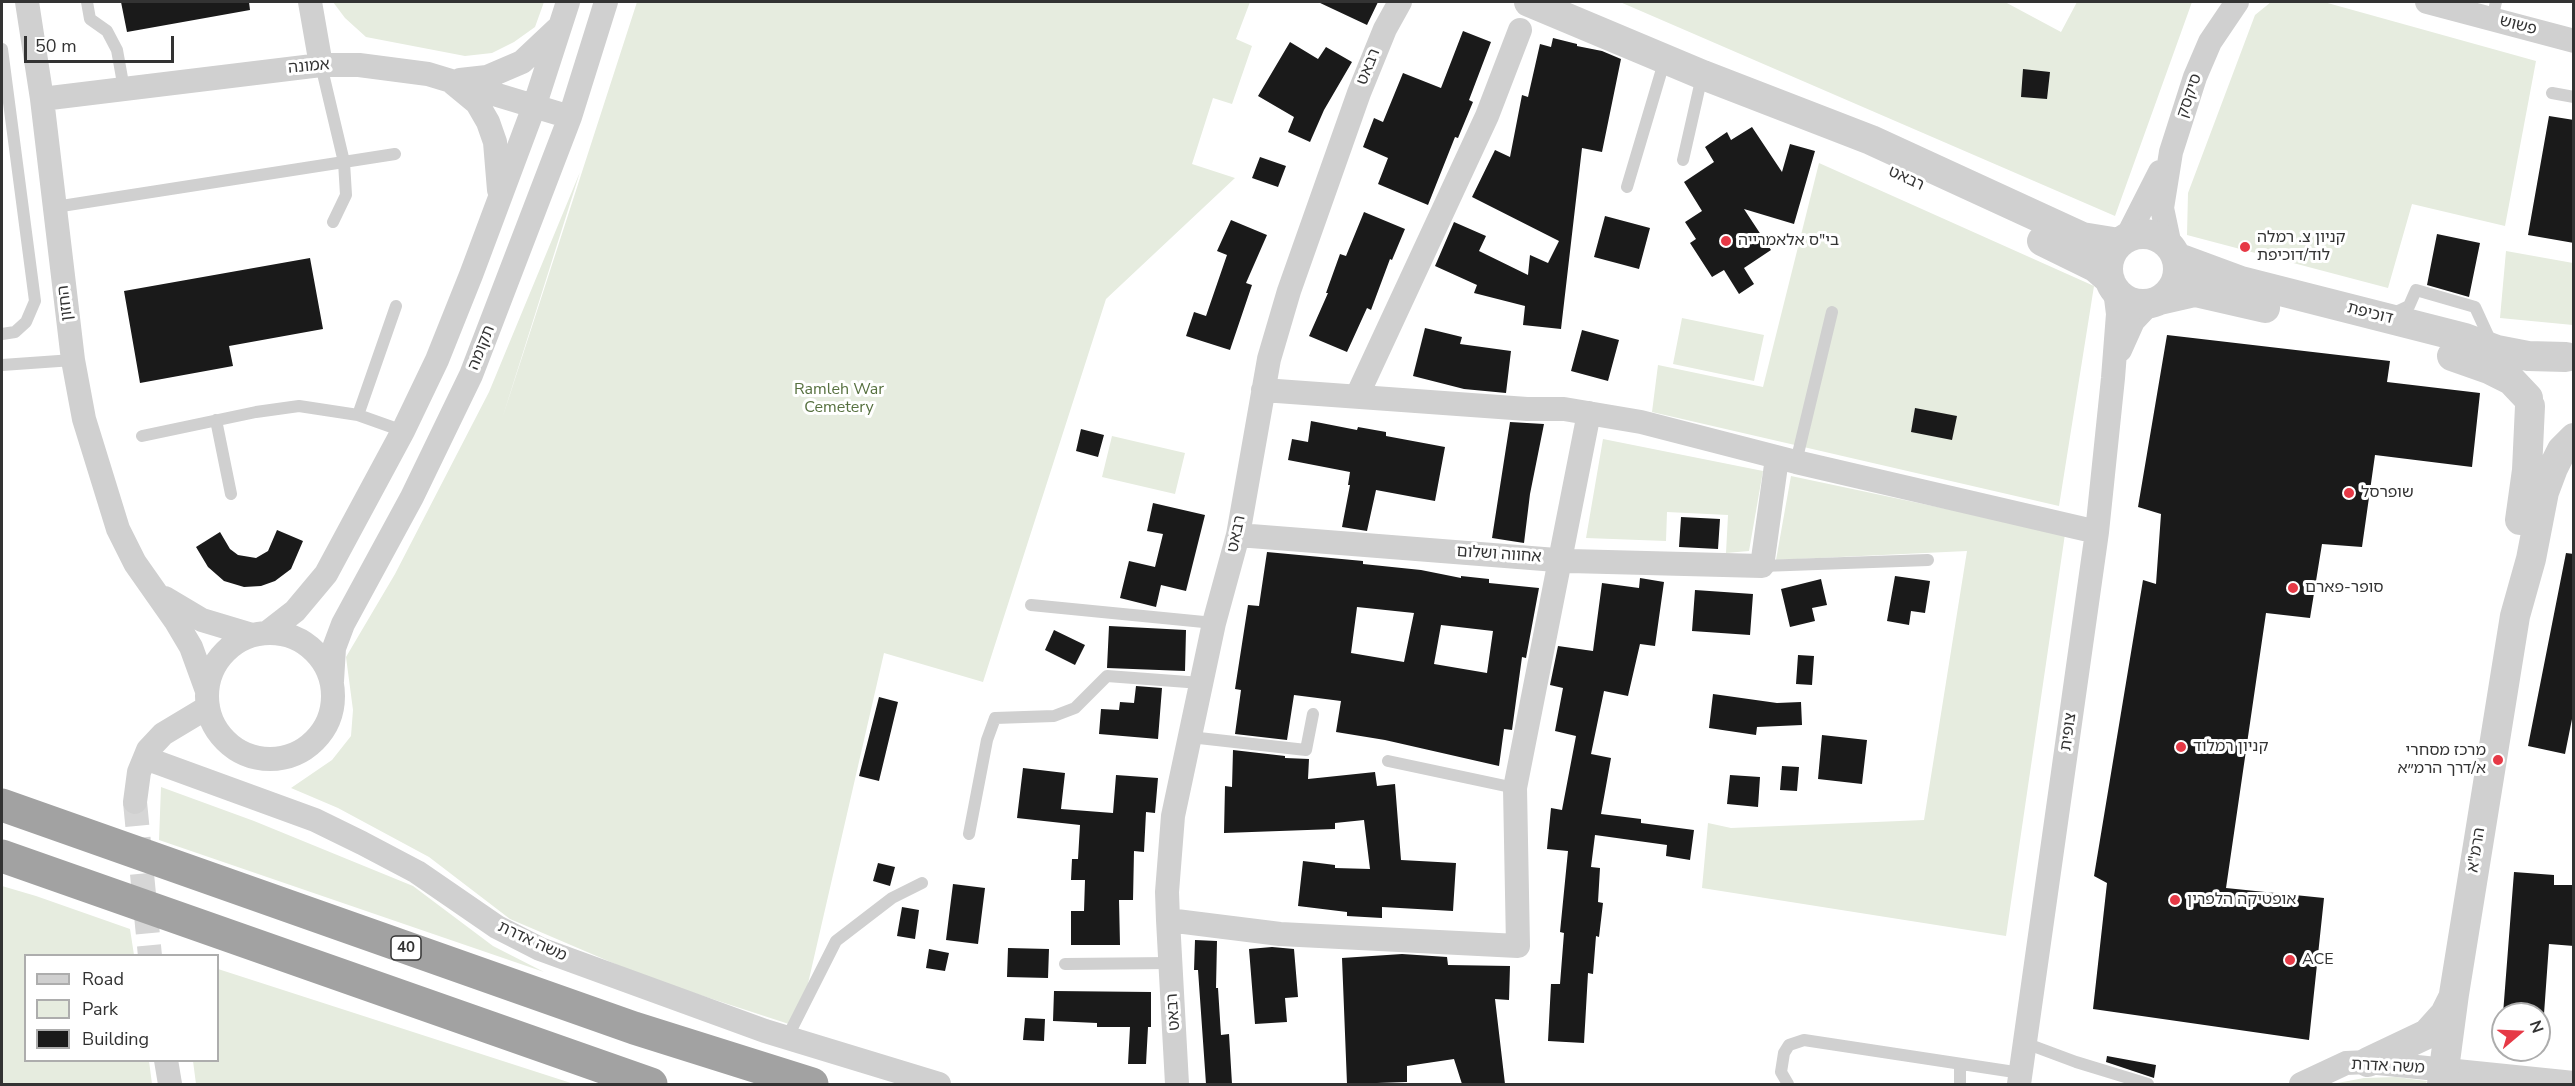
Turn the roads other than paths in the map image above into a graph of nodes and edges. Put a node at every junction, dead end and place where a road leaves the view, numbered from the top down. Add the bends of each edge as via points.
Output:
1 (27, 2) edge
2 (87, 2) edge
3 (310, 2) edge
4 (568, 2) edge
5 (606, 2) edge
6 (1400, 2) edge
7 (1529, 2) edge
8 (2216, 2) edge
9 (2237, 2) edge
10 (2427, 2) edge
11 (2494, 10) edge
12 (560, 26) junction
13 (1520, 30) dead end
14 (2574, 41) edge
15 (2210, 42) junction
16 (2, 49) edge
17 (1665, 59) junction
18 (321, 65) junction
19 (1703, 75) junction
20 (450, 80) junction
21 (124, 89) junction
22 (2552, 93) dead end
23 (2574, 97) edge
24 (42, 99) junction
25 (535, 104) junction
26 (570, 117) junction
27 (2171, 152) junction
28 (395, 154) dead end
29 (1683, 160) dead end
30 (344, 162) junction
31 (1627, 187) dead end
32 (500, 197) junction
33 (55, 207) junction
34 (333, 222) dead end
35 (2123, 240) junction
36 (2173, 251) junction
37 (2112, 285) junction
38 (2155, 302) junction
39 (396, 306) dead end
40 (1832, 312) dead end
41 (2, 334) edge
42 (2570, 357) edge
43 (73, 360) junction
44 (2, 365) edge
45 (2114, 378) junction
46 (1263, 390) junction
47 (1357, 396) junction
48 (2529, 402) junction
49 (1589, 413) junction
50 (358, 415) junction
51 (216, 420) junction
52 (403, 432) junction
53 (2574, 432) edge
54 (142, 436) dead end
55 (2574, 438) edge
56 (1787, 460) junction
57 (231, 494) dead end
58 (2097, 532) junction
59 (1238, 535) junction
60 (1559, 560) junction
61 (1928, 560) dead end
62 (1762, 566) junction
63 (154, 590) junction
64 (1031, 605) dead end
65 (2515, 616) junction
66 (1214, 623) junction
67 (260, 633) junction
68 (332, 681) junction
69 (1201, 683) junction
70 (207, 699) junction
71 (1313, 714) dead end
72 (1190, 737) junction
73 (145, 758) junction
74 (1388, 761) dead end
75 (1515, 788) junction
76 (2, 800) edge
77 (135, 802) tunnel mouth
78 (2, 805) edge
79 (77, 832) junction
80 (969, 834) dead end
81 (2, 856) edge
82 (922, 883) dead end
83 (1168, 920) junction
84 (1170, 963) junction
85 (1065, 964) dead end
86 (2454, 994) junction
87 (787, 1038) junction
88 (2025, 1043) junction
89 (166, 1062) edge
90 (2368, 1062) junction
91 (1960, 1065) junction
92 (2443, 1077) edge
93 (2020, 1079) edge
94 (2574, 1083) edge
95 (170, 1084) edge
96 (651, 1084) edge
97 (812, 1084) edge
98 (939, 1084) edge
99 (1177, 1084) edge
100 (1788, 1084) edge
101 (1960, 1084) edge
102 (2148, 1084) edge
103 (2301, 1084) edge

1 - 24 street, החזון
2 - 21 lane via 90,19 107,31 117,50
3 - 18 street
4 - 12 street
5 - 26 street, תקומה
6 - 46 street, רבאט via 1359,93 1312,223
7 - 17 street, רבאט
8 - 15 street, סיקסק
9 - 15 street, סיקסק
10 - 11 street, פשוש
11 - 14 street, פשוש
12 - 20 street via 522,62 487,77
12 - 25 street
13 - 47 street via 1487,116
15 - 27 street, סיקסק
16 - 41 lane via 35,301 26,322 15,332
17 - 19 street, רבאט
17 - 31 lane
18 - 20 street, אמונה via 391,69
18 - 21 street, אמונה
18 - 30 lane
19 - 29 lane
19 - 35 street, רבאט via 1871,140 2082,237
19 - 37 street, רבאט via 1862,158 2073,255 2095,267
20 - 25 street, אמונה
20 - 32 street via 477,103 488,122 495,142
21 - 24 street, אמונה
22 - 23 lane
24 - 33 street, החזון
25 - 26 street, אמונה
25 - 32 street
26 - 68 street, תקומה via 471,375 343,624 334,648
27 - 35 street, סיקסק
27 - 36 street, סיקסק via 2162,208
28 - 30 lane
30 - 33 lane
30 - 34 lane via 346,195
32 - 52 street via 441,349
33 - 43 street, החזון
35 - 36 street via 2146,233 2155,235
35 - 37 street via 2109,260
36 - 38 street via 2179,267 2174,286
36 - 42 street, דוכיפת via 2241,281 2466,338 2497,350 2528,356
37 - 38 street via 2130,302
37 - 45 street, צופית via 2118,314
38 - 45 street, צופית via 2133,321 2121,346
38 - 48 street, דוכיפת via 2195,292 2460,358 2511,380
39 - 50 lane
40 - 56 lane
42 - 48 street, הרמ"א via 2543,364 2529,385
43 - 44 lane
43 - 63 street, החזון via 84,419 118,529
45 - 58 street, צופית
46 - 47 street
46 - 59 street, רבאט
47 - 49 street
48 - 53 street, דוכיפת via 2535,416 2552,430
48 - 65 street, הרמ"א via 2527,470 2514,573
49 - 56 street via 1641,422
49 - 60 street
50 - 51 lane via 299,406
50 - 52 lane
51 - 54 lane
51 - 57 lane
52 - 67 street via 326,574 295,611
55 - 65 street, הרמ"א via 2562,450 2544,492 2532,559
56 - 58 street
56 - 62 street
58 - 88 street, צופית
59 - 60 street, אחווה ושלום
59 - 66 street, רבאט
60 - 62 street, אחווה ושלום
60 - 75 street
61 - 62 lane
63 - 67 street, החזון via 202,620
63 - 70 street, החזון via 191,647
64 - 66 lane
65 - 86 street, הרמ"א
66 - 69 street, רבאט
67 - 68 street via 289,635 309,645 323,661
67 - 70 street via 235,642 221,655 211,672
68 - 70 street via 329,721 318,738 302,751 283,758 243,754 227,742 214,726
69 - 72 street, רבאט
69 - 80 lane via 1107,676 1075,708 1054,716 995,718
70 - 73 street via 163,734
71 - 72 lane via 1306,750
72 - 83 street, רבאט via 1173,816
73 - 77 street
73 - 87 street, משה אדרת via 315,820 417,872 497,927 540,949
74 - 75 lane
75 - 83 street via 1518,946 1303,936
76 - 79 highway
78 - 79 highway, 40
79 - 97 highway, 40 via 634,1028
81 - 96 highway
82 - 87 lane via 892,898 836,941
83 - 84 street, רבאט
84 - 85 lane
84 - 99 street, רבאט
86 - 90 street via 2445,1014 2427,1034
86 - 92 street, הרמ"א
87 - 98 street, משה אדרת
88 - 93 street, צופית
88 - 102 lane
89 - 95 street
90 - 92 street, משה אדרת
90 - 103 street, משה אדרת via 2346,1064
91 - 93 lane
91 - 100 lane via 1804,1040 1789,1045 1784,1053 1781,1072
91 - 101 lane
92 - 94 street, משה אדרת

